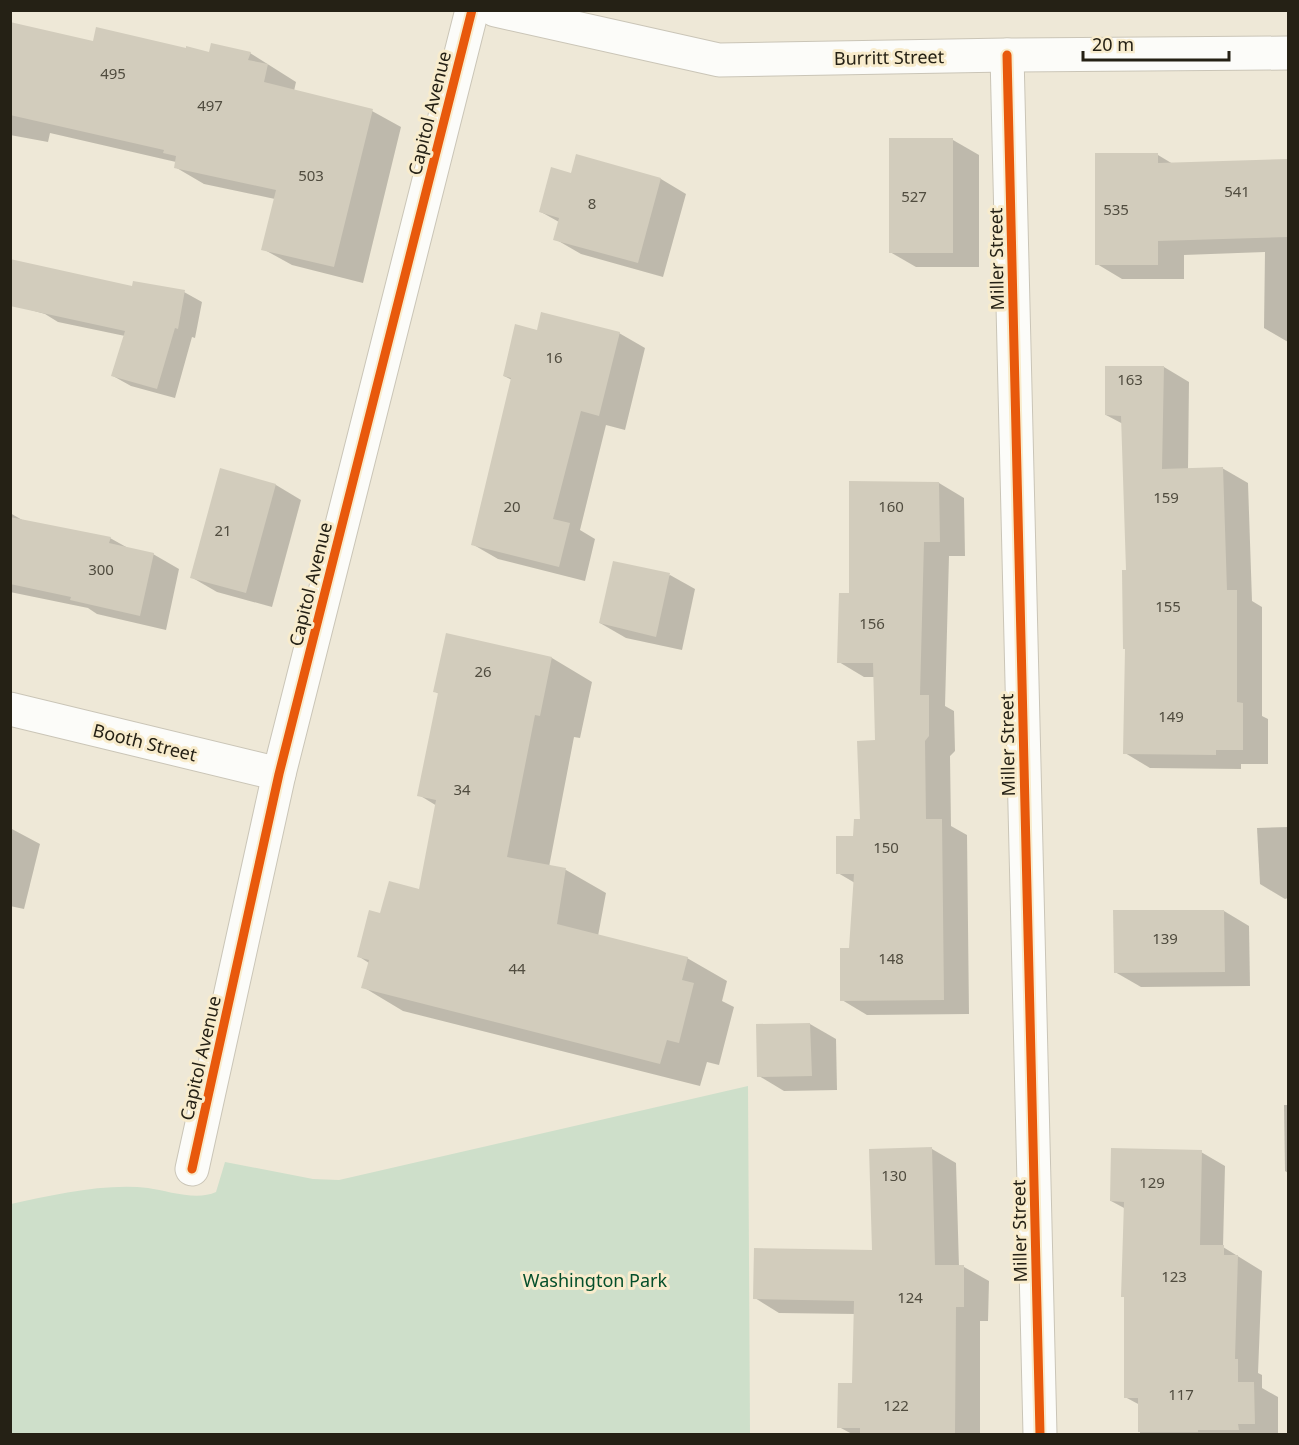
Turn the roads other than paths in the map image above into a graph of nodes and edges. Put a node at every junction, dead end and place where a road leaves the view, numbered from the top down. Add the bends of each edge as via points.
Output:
1 (472, 10) edge
2 (495, 10) edge
3 (1288, 53) edge
4 (1007, 55) junction
5 (10, 709) edge
6 (279, 774) junction
7 (192, 1169) dead end
8 (1040, 1434) edge

1 - 6 street, Capitol Avenue
2 - 4 street, Burritt Street via 719,60
3 - 4 street, Burritt Street
4 - 8 street, Miller Street
5 - 6 street, Booth Street
6 - 7 street, Capitol Avenue

